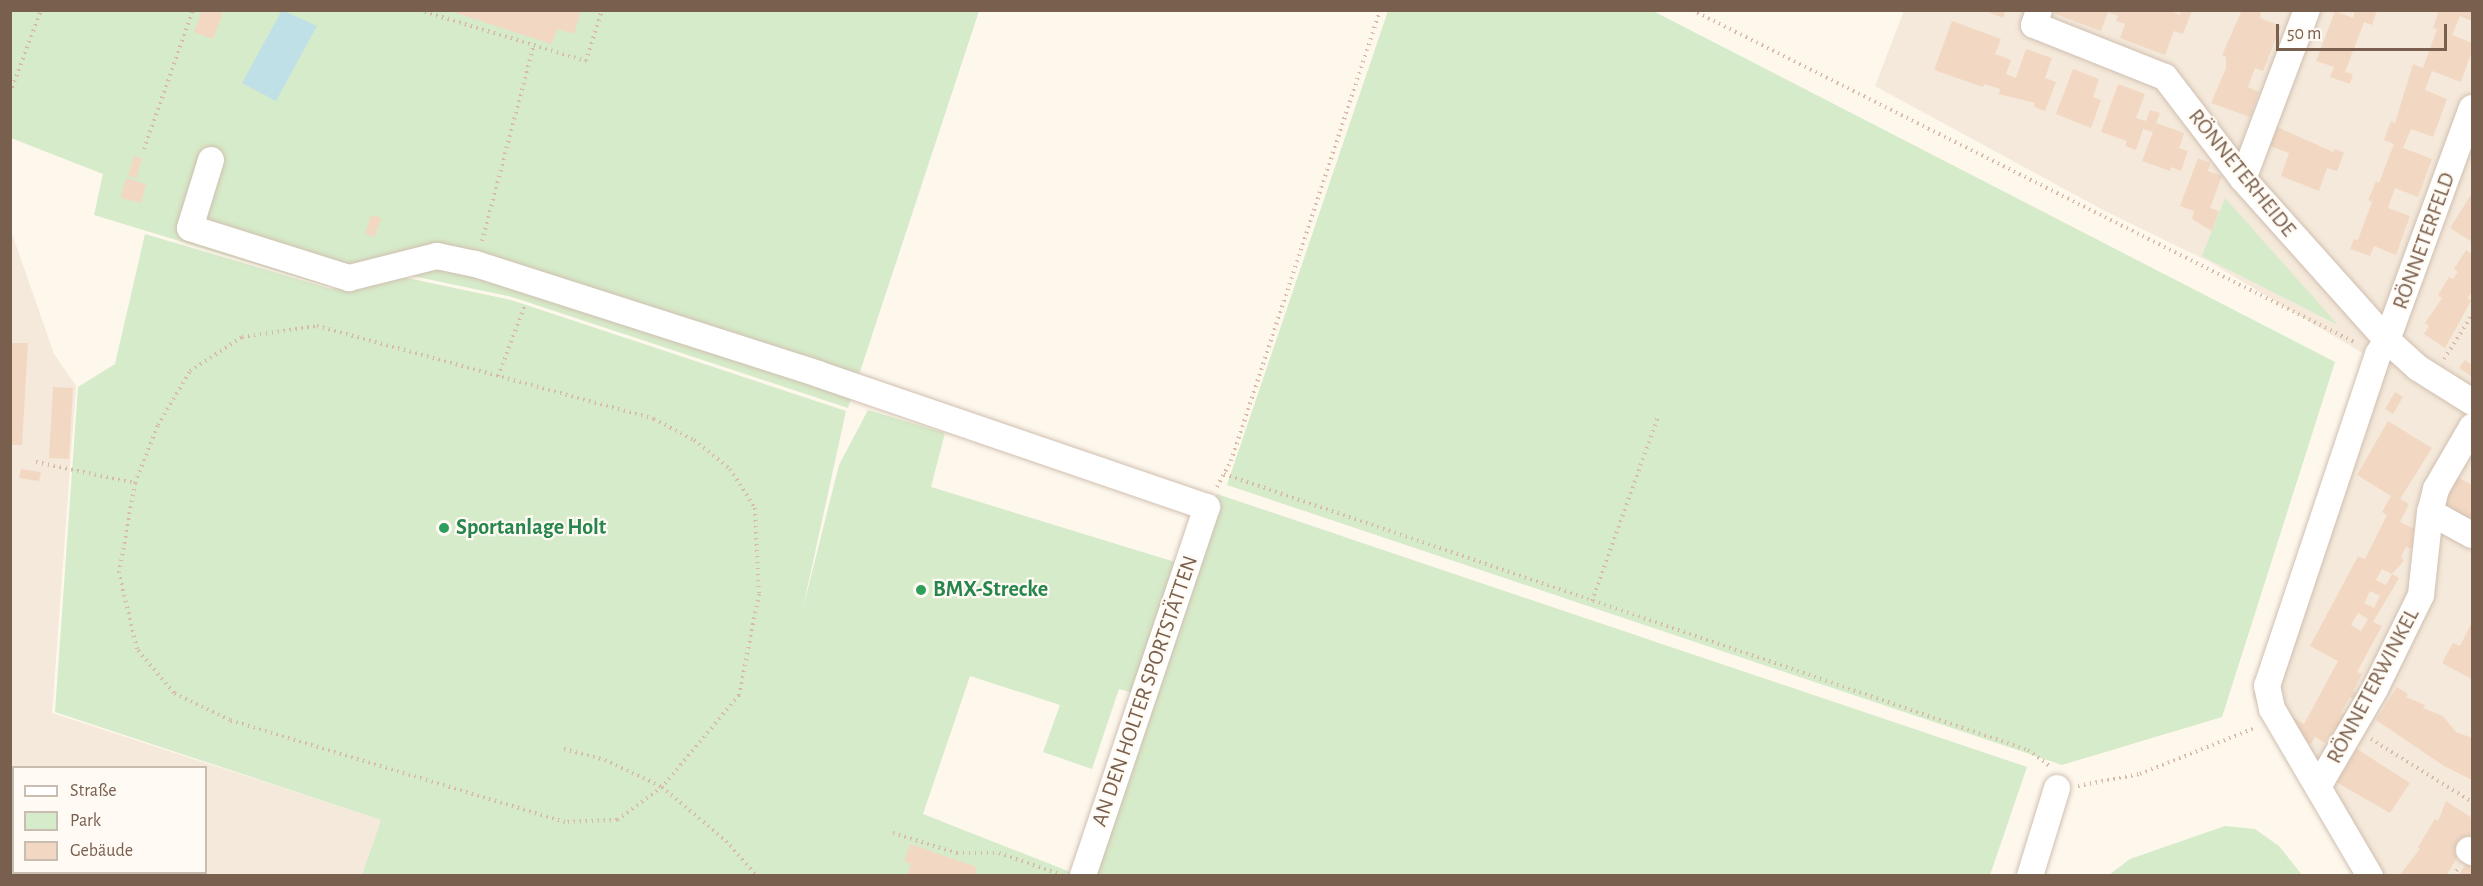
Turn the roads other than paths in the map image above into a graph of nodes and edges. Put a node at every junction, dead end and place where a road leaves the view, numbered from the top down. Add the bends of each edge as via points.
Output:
1 (2039, 10) edge
2 (2307, 10) edge
3 (2472, 108) edge
4 (210, 160) dead end
5 (2243, 178) junction
6 (2383, 347) junction
7 (2472, 402) edge
8 (2472, 427) edge
9 (2430, 512) junction
10 (2472, 534) edge
11 (2318, 787) junction
12 (2057, 788) road end
13 (1083, 876) edge
14 (2030, 876) edge
15 (2370, 876) edge

1 - 5 street, RÖNNETERHEIDE via 2034,25 2166,77
2 - 5 street
3 - 6 street, RÖNNETERFELD
4 - 13 street, AN DEN HOLTER SPORTSTÄTTEN via 190,228 349,278 437,256 476,264 1207,507
5 - 6 street, RÖNNETERHEIDE
6 - 7 street, RÖNNETERHEIDE
6 - 11 street, RÖNNETERFELD via 2267,686 2271,709
8 - 9 street, RÖNNETERWINKEL via 2436,489
9 - 10 street
9 - 11 street, RÖNNETERWINKEL via 2421,595 2354,728
11 - 15 street
12 - 14 street

